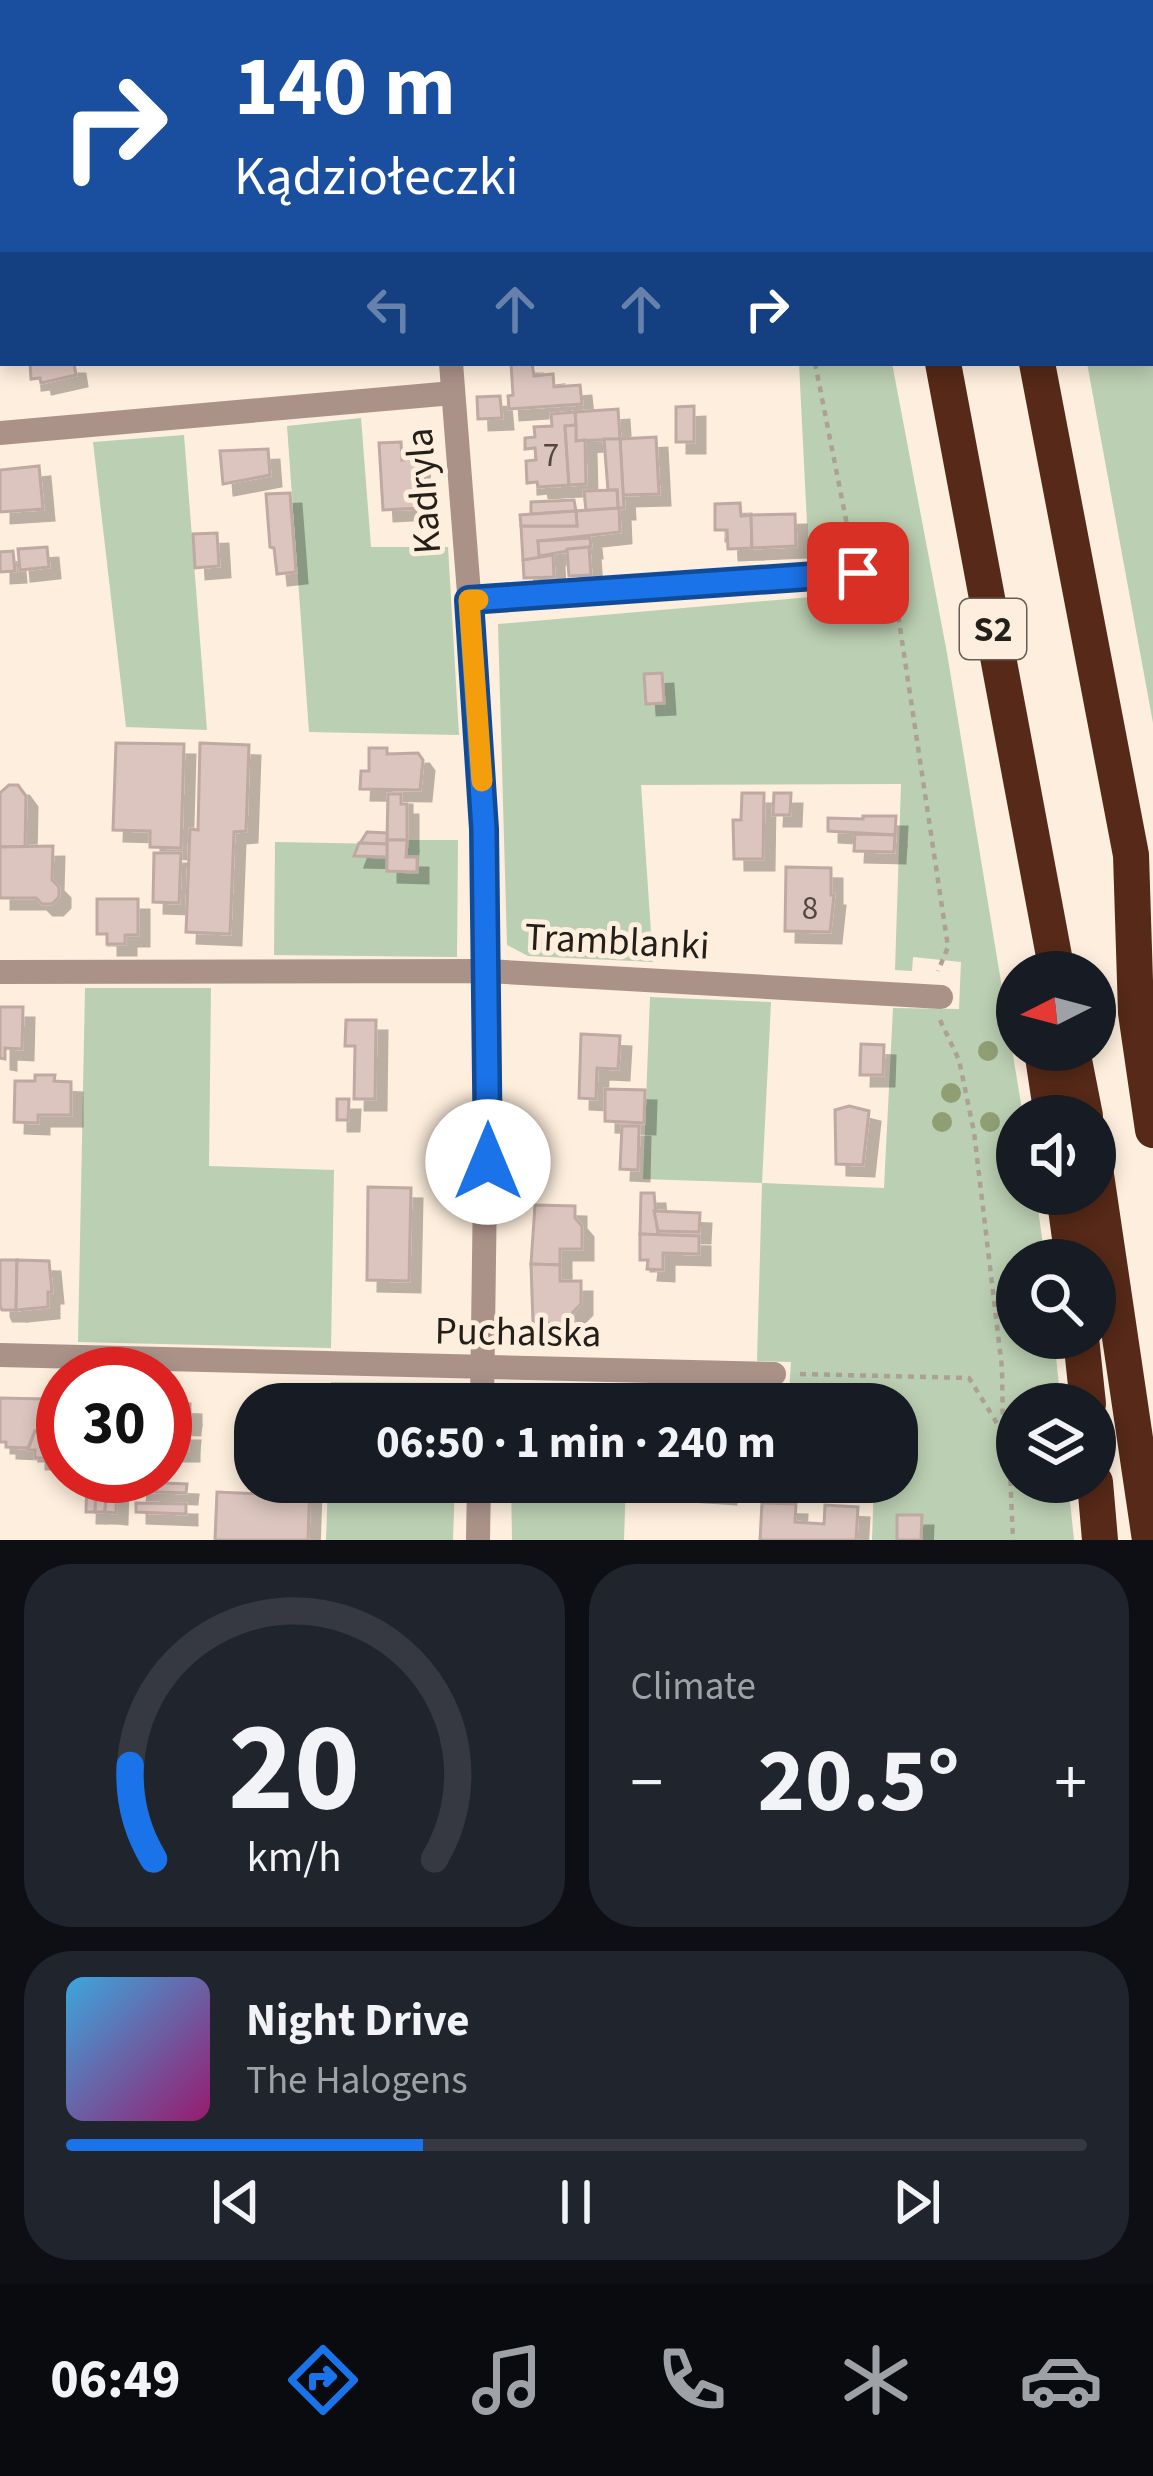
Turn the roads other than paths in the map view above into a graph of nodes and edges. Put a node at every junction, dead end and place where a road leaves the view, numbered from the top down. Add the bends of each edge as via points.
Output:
1 (451, 366) edge
2 (944, 366) edge
3 (1037, 366) edge
4 (453, 393) junction
5 (0, 433) edge
6 (858, 573) road end
7 (469, 600) junction
8 (1131, 855) junction
9 (1042, 895) junction
10 (1153, 935) edge
11 (1041, 951) edge
12 (1053, 951) edge
13 (488, 971) junction
14 (0, 972) edge
15 (935, 996) road end
16 (1153, 1130) edge
17 (1102, 1215) edge
18 (0, 1355) edge
19 (483, 1367) junction
20 (774, 1374) road end
21 (483, 1383) edge
22 (479, 1503) edge
23 (1097, 1503) edge
24 (478, 1540) edge
25 (1100, 1540) edge
26 (1150, 1540) edge

1 - 4 street, Kadryla
2 - 9 highway, S2
3 - 8 highway, S2
4 - 5 street
4 - 7 street, Kadryla
6 - 7 street
7 - 13 street, Kadryla
8 - 10 highway
8 - 16 highway, S2 via 1136,1013
9 - 11 highway
9 - 12 highway, S2
13 - 14 street, Tramblanki
13 - 15 street, Tramblanki
13 - 19 street, Kadryla
17 - 26 highway
18 - 19 street, Puchalska
19 - 20 street, Puchalska
19 - 21 street, Kadryla
22 - 24 street
23 - 25 highway

